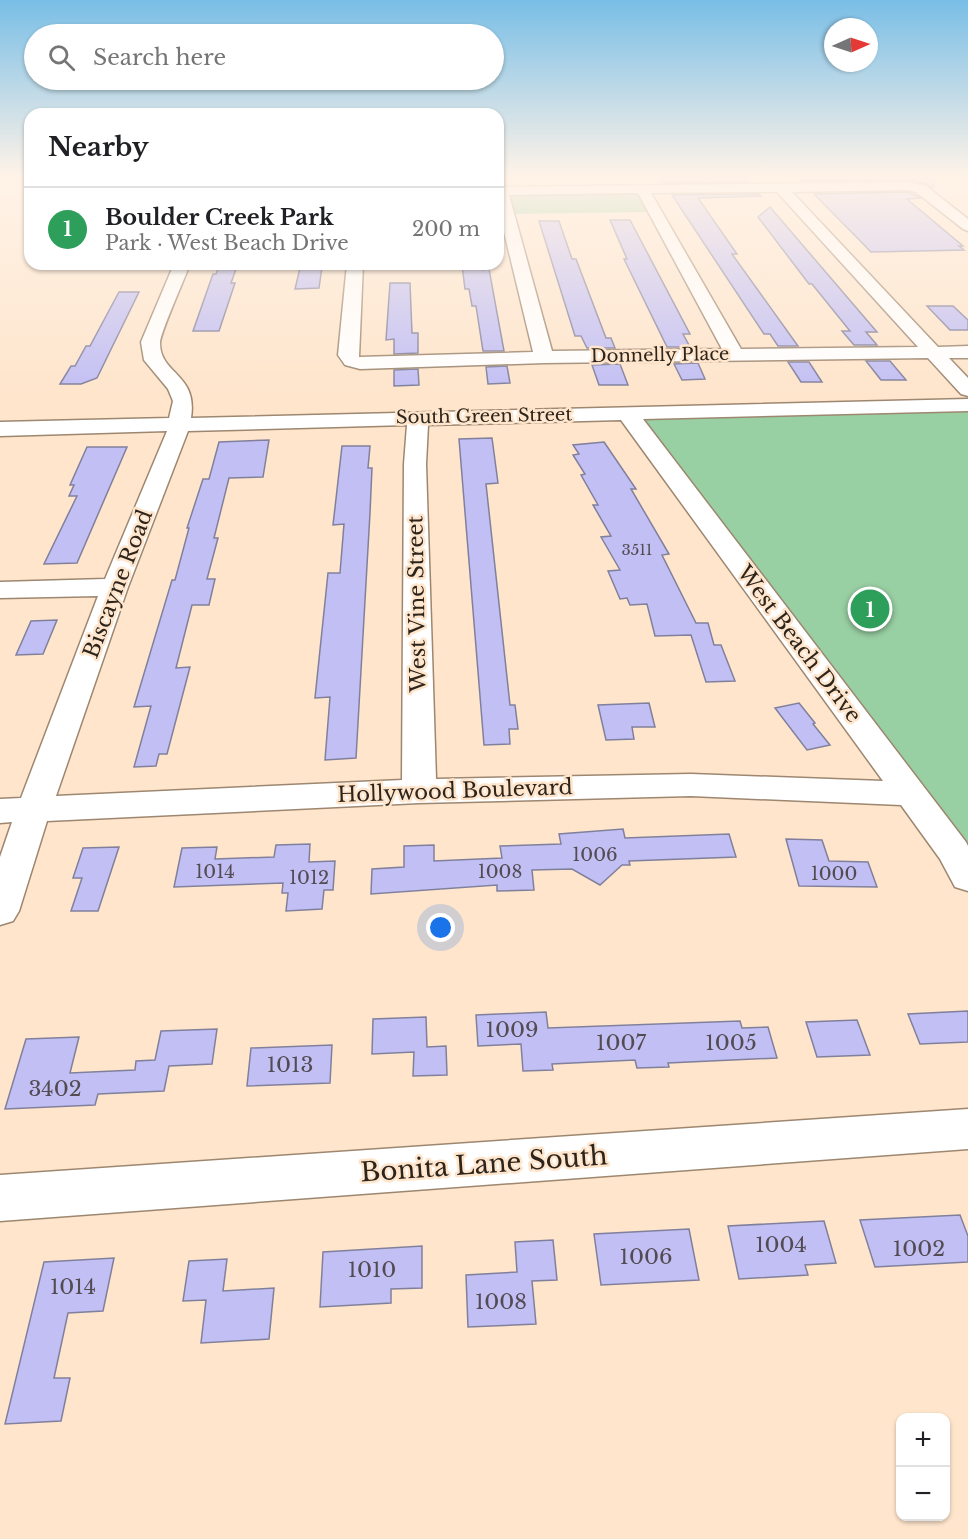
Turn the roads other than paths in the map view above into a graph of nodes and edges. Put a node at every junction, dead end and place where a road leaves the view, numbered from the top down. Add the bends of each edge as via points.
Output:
1 (515, 247) edge
2 (675, 247) edge
3 (836, 247) edge
4 (180, 270) edge
5 (355, 270) edge
6 (968, 352) edge
7 (935, 353) junction
8 (735, 354) junction
9 (544, 357) junction
10 (968, 390) edge
11 (968, 405) edge
12 (627, 413) junction
13 (418, 418) junction
14 (179, 424) junction
15 (0, 429) edge
16 (115, 587) junction
17 (0, 590) edge
18 (419, 791) junction
19 (910, 794) junction
20 (34, 809) junction
21 (0, 811) edge
22 (968, 877) edge
23 (0, 912) edge
24 (968, 1130) edge
25 (0, 1198) edge

1 - 9 street
2 - 8 street
3 - 7 street
4 - 14 street, Biscayne Road via 150,342 154,360 178,388 183,401
5 - 9 street, Donnelly Place via 348,355 352,361
6 - 7 street, Donnelly Place
7 - 8 street, Donnelly Place
7 - 10 street
8 - 9 street, Donnelly Place
11 - 12 street, South Green Street
12 - 13 street, South Green Street
12 - 19 street, West Beach Drive
13 - 14 street, South Green Street
13 - 18 street, West Vine Street via 415,476
14 - 15 street, South Green Street
14 - 16 street, Biscayne Road
16 - 17 street
16 - 20 street, Biscayne Road
18 - 19 street, Hollywood Boulevard via 692,784
18 - 20 street, Hollywood Boulevard
19 - 22 street, West Beach Drive
20 - 21 street, Hollywood Boulevard
20 - 23 street, Biscayne Road
24 - 25 street, Bonita Lane South

